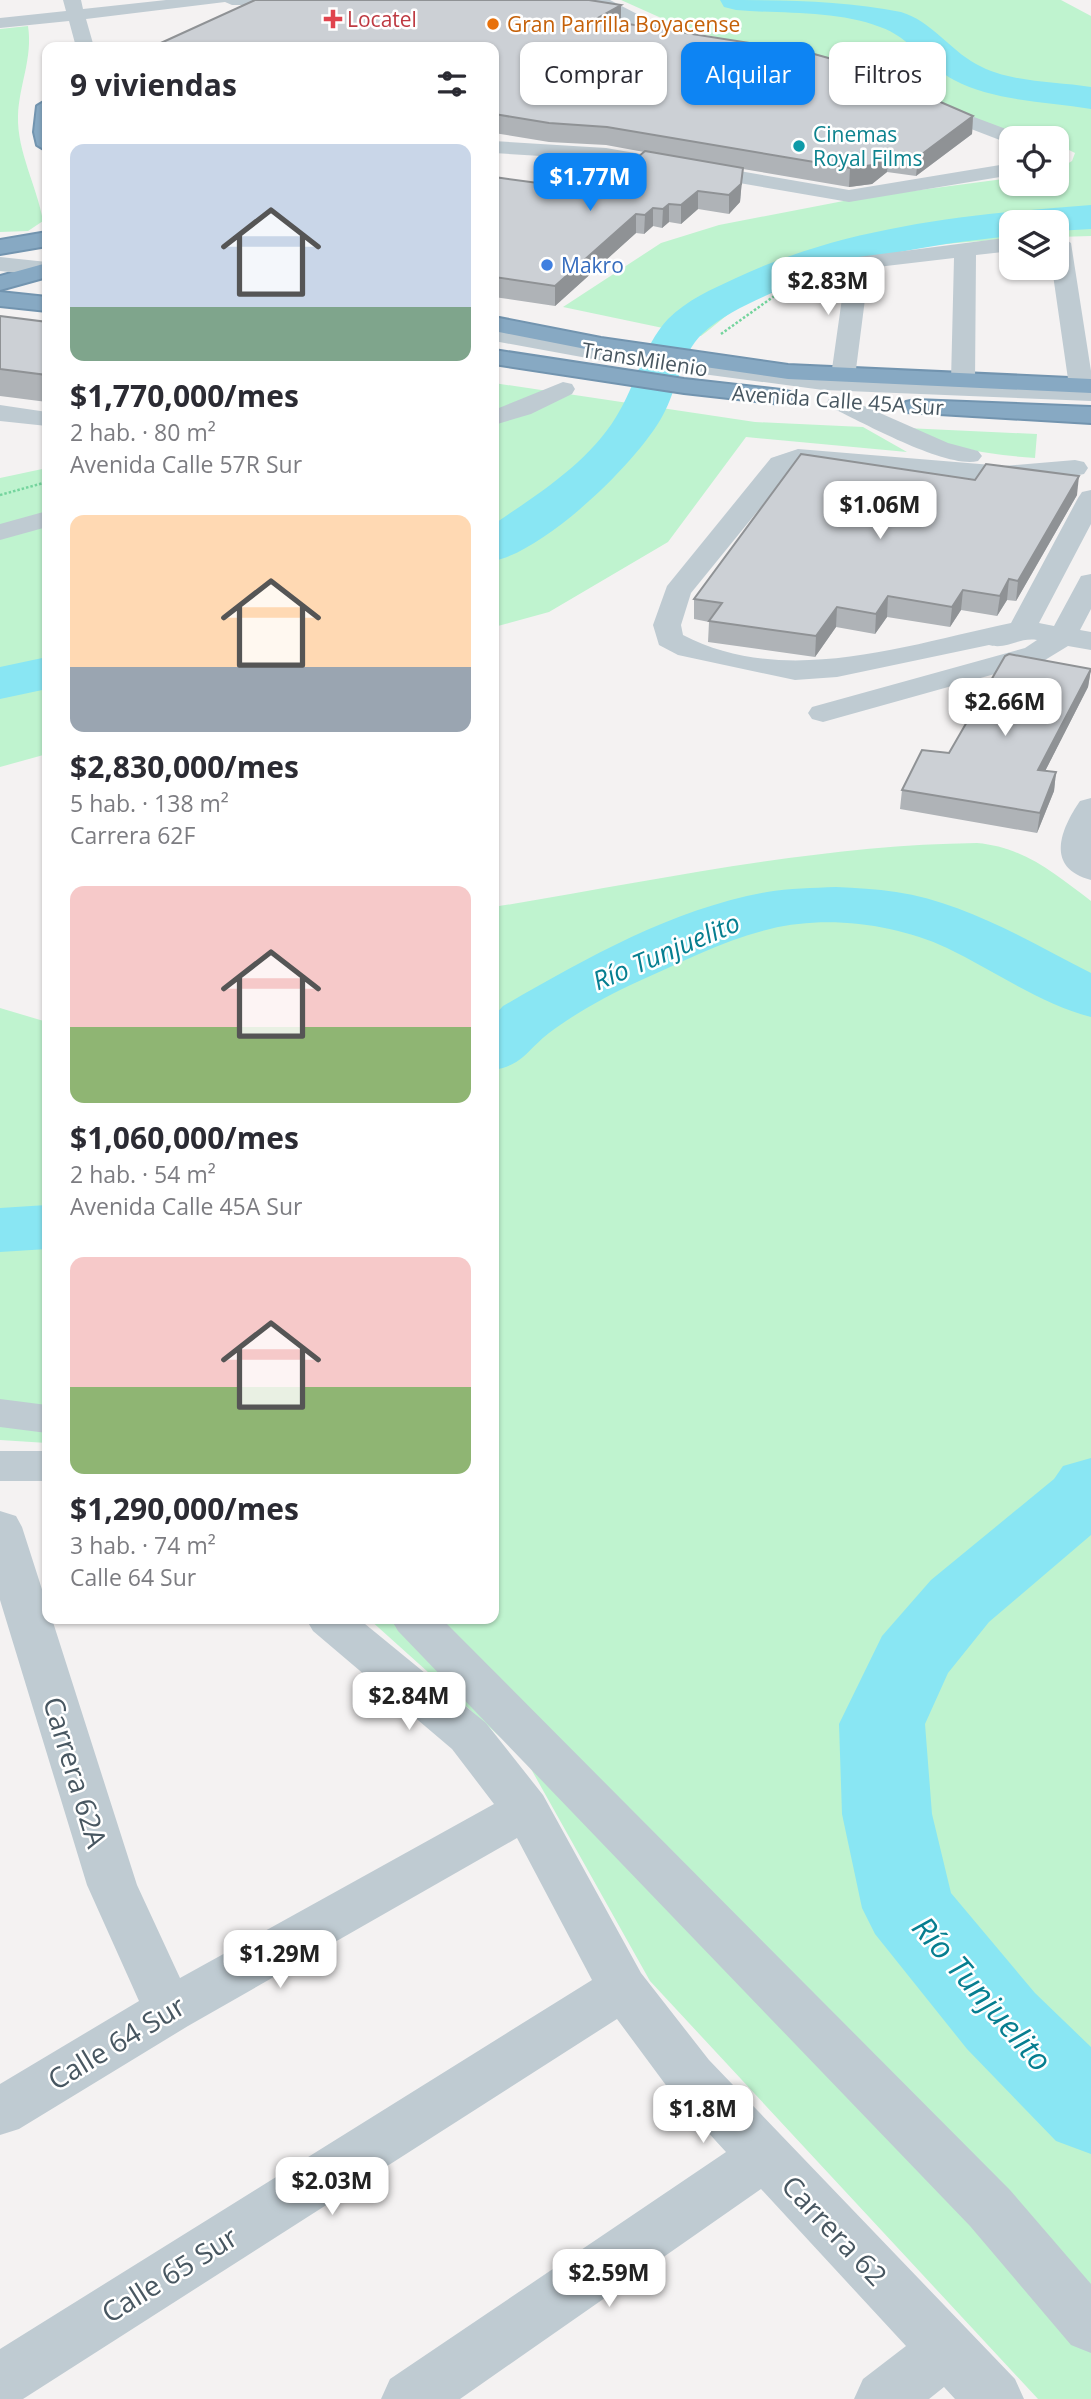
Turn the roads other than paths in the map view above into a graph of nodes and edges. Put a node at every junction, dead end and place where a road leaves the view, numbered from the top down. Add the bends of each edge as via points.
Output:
1 (217, 0) edge
2 (232, 0) edge
3 (357, 0) edge
4 (596, 0) edge
5 (74, 8) edge
6 (53, 17) edge
7 (0, 23) edge
8 (84, 42) edge
9 (695, 42) edge
10 (929, 105) edge
11 (999, 133) edge
12 (499, 147) edge
13 (499, 157) edge
14 (999, 171) edge
15 (902, 177) edge
16 (934, 182) junction
17 (785, 192) edge
18 (42, 240) edge
19 (999, 245) edge
20 (0, 247) edge
21 (965, 248) junction
22 (0, 253) edge
23 (42, 256) edge
24 (1069, 263) edge
25 (42, 271) edge
26 (2, 282) edge
27 (42, 286) edge
28 (42, 302) edge
29 (499, 326) edge
30 (499, 335) edge
31 (499, 346) edge
32 (499, 357) edge
33 (595, 357) junction
34 (695, 372) junction
35 (843, 376) junction
36 (962, 383) junction
37 (563, 388) dead end
38 (1088, 393) edge
39 (839, 402) junction
40 (0, 412) edge
41 (1091, 415) edge
42 (499, 416) edge
43 (42, 418) edge
44 (1083, 468) edge
45 (1091, 498) edge
46 (42, 520) edge
47 (0, 532) edge
48 (1091, 582) edge
49 (1022, 629) junction
50 (1077, 639) edge
51 (785, 688) dead end
52 (824, 713) dead end
53 (1091, 808) edge
54 (1091, 870) edge
55 (0, 1413) edge
56 (42, 1418) edge
57 (0, 1466) edge
58 (42, 1466) edge
59 (0, 1527) edge
60 (335, 1624) edge
61 (419, 1624) edge
62 (526, 1809) junction
63 (623, 1988) junction
64 (169, 2010) junction
65 (0, 2112) edge
66 (764, 2156) junction
67 (1091, 2326) edge
68 (947, 2349) junction
69 (0, 2381) edge
70 (411, 2399) edge
71 (884, 2399) edge
72 (994, 2399) edge

1 - 5 street
2 - 3 street
4 - 9 street via 664,35
5 - 6 street
5 - 8 street
6 - 7 street
10 - 11 street
12 - 16 street via 606,154 849,196
13 - 17 street via 596,162
14 - 16 street
15 - 16 street
18 - 20 highway
19 - 21 street
21 - 35 street via 858,263
21 - 36 street
22 - 23 highway
24 - 38 street
25 - 26 highway
26 - 27 street
26 - 28 highway
29 - 33 highway
30 - 33 street, TransMilenio
31 - 33 street, TransMilenio
32 - 33 highway
33 - 34 highway, Avenida Calle 45A Sur
33 - 34 highway, Avenida Calle 45A Sur
34 - 35 highway, Avenida Calle 45A Sur
34 - 38 street, TransMilenio via 858,393
34 - 39 highway, Avenida Calle 45A Sur
35 - 36 highway, Avenida Calle 45A Sur
36 - 38 highway, Avenida Calle 45A Sur
37 - 42 street
39 - 41 highway, Avenida Calle 45A Sur
39 - 44 street via 964,455
40 - 43 street
44 - 49 street via 1039,473 788,458 677,592 667,625 669,639 688,649 795,671 836,667
45 - 49 street
46 - 47 street
48 - 50 street
49 - 50 street
49 - 51 street via 967,650
50 - 52 street
53 - 54 street via 1075,843 1076,856
55 - 56 street
57 - 58 street
59 - 64 street, Carrera 62A via 112,1885
60 - 62 street, Carrera 62 via 469,1736
61 - 67 street via 990,2208
62 - 63 street, Carrera 62
62 - 64 street, Calle 64 Sur
63 - 66 street, Carrera 62 via 690,2076
63 - 69 street, Calle 65 Sur
64 - 65 street, Calle 64 Sur
66 - 68 street, Carrera 62
66 - 70 street
68 - 71 street
68 - 72 street, Carrera 62

